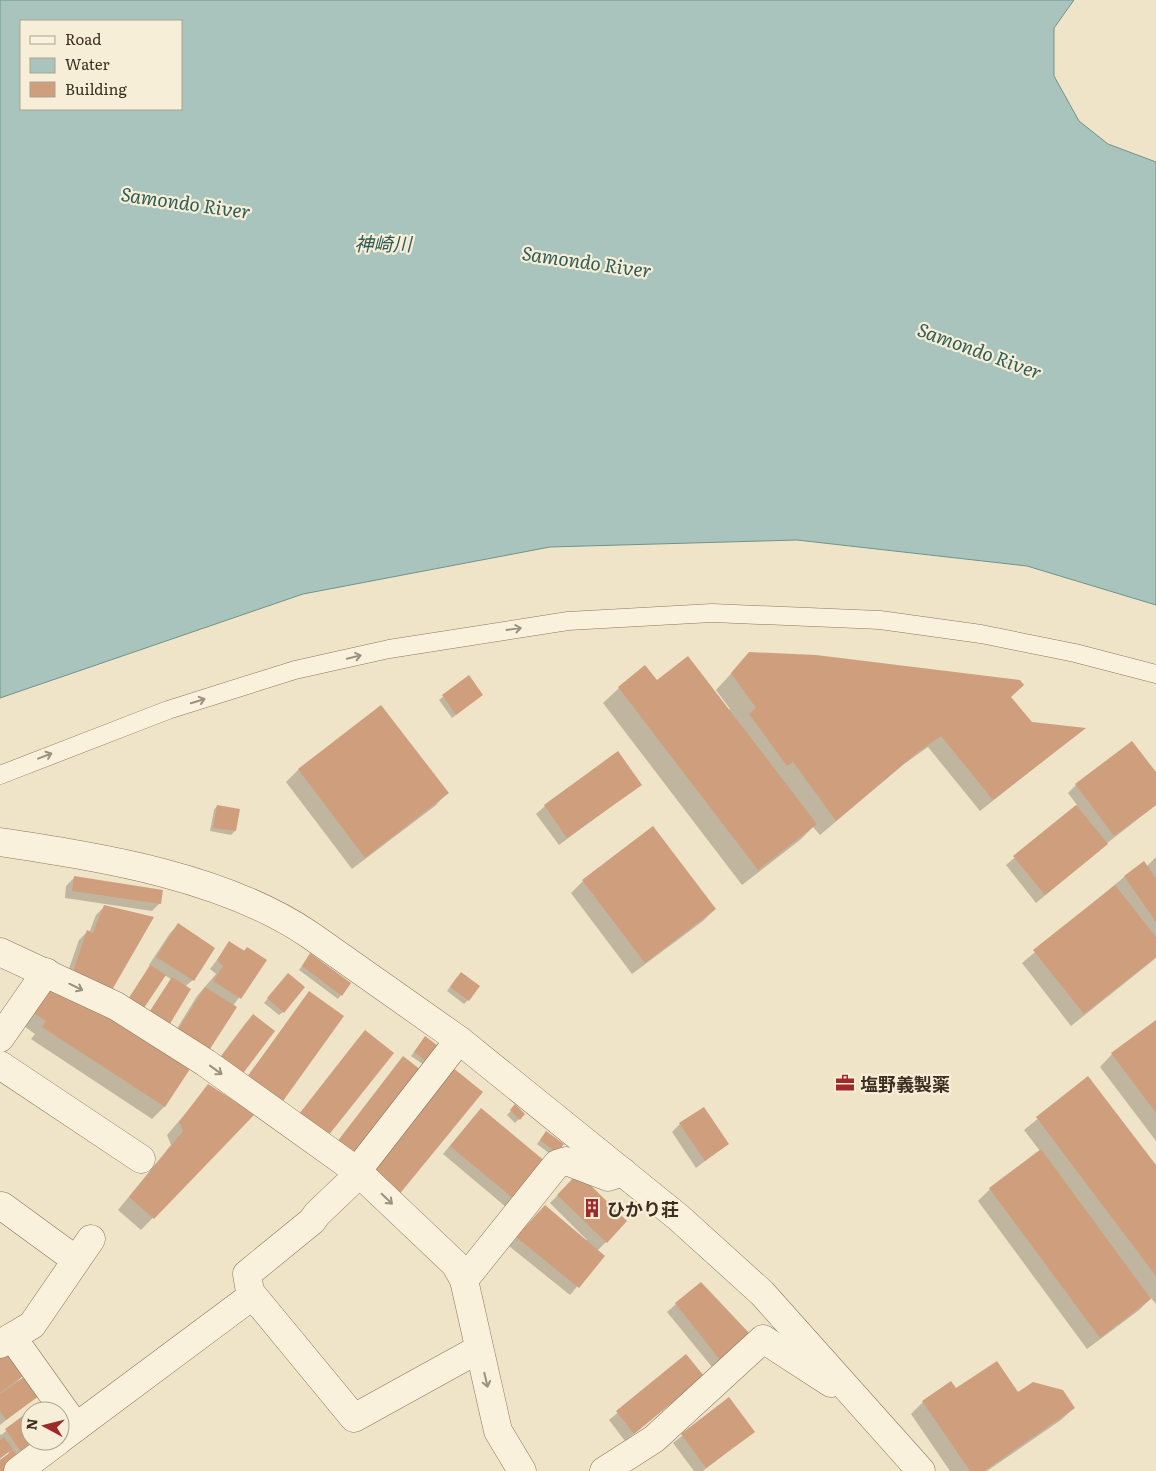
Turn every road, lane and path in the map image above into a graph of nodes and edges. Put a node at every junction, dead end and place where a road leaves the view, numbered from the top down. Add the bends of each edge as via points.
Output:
1 (1156, 674) edge
2 (0, 775) edge
3 (0, 842) edge
4 (0, 952) edge
5 (46, 972) junction
6 (0, 1038) edge
7 (459, 1040) junction
8 (0, 1064) edge
9 (141, 1159) dead end
10 (358, 1172) junction
11 (623, 1172) junction
12 (0, 1208) edge
13 (464, 1280) junction
14 (250, 1292) junction
15 (762, 1294) junction
16 (6, 1340) edge
17 (761, 1342) junction
18 (479, 1349) junction
19 (851, 1392) junction
20 (43, 1401) edge
21 (70, 1432) edge
22 (45, 1451) edge
23 (18, 1471) edge
24 (522, 1471) edge
25 (604, 1471) edge
26 (921, 1471) edge

2 -> 1 lane via 168,710 295,670 389,649 568,621 712,613 880,620 981,634
3 - 7 street via 101,858 223,890 289,920
4 - 5 street
5 - 6 street
5 -> 10 street via 116,1006 206,1063
7 - 10 street
7 - 11 street
8 - 9 street
10 -> 13 street via 455,1264
10 - 14 street via 312,1221 247,1274
11 - 13 street via 608,1177 566,1161 557,1164
11 - 15 street
12 - 16 street via 2,1206 83,1250 32,1325
13 - 18 street
14 - 18 street via 354,1418
14 - 21 street via 248,1299
15 - 17 street
15 - 19 street
16 - 20 street
17 - 19 street via 763,1339 839,1389
17 - 25 street via 654,1439
18 -> 24 street via 498,1431
19 - 26 street
22 - 23 street

